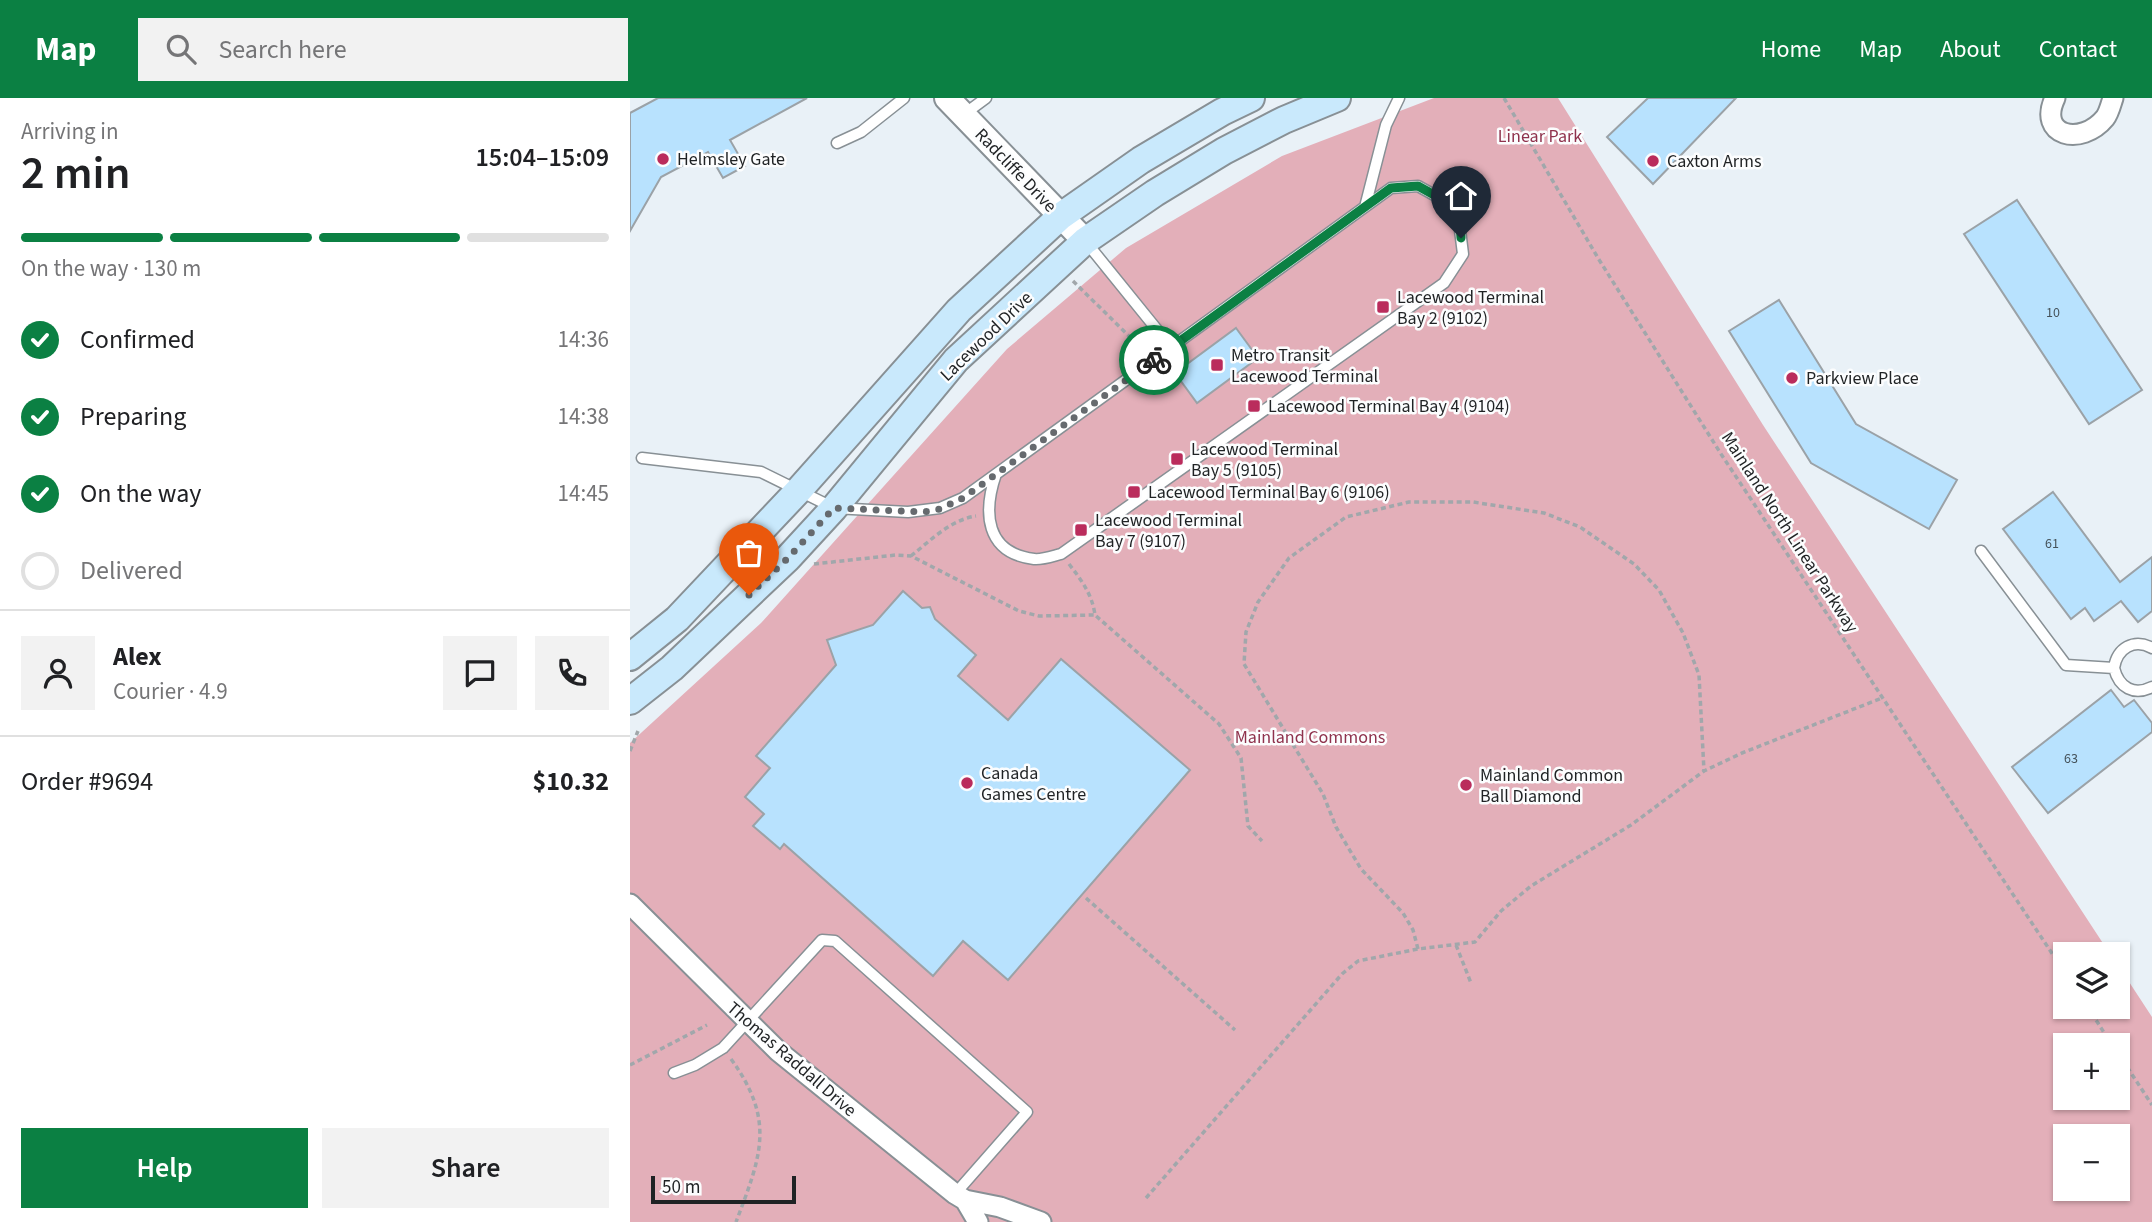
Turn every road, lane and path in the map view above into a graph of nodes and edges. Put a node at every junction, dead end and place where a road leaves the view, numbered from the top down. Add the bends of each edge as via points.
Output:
1 (904, 98) edge
2 (986, 98) edge
3 (1251, 98) edge
4 (1337, 98) edge
5 (1399, 98) edge
6 (1504, 98) edge
7 (2056, 98) edge
8 (2113, 98) edge
9 (954, 106) edge
10 (838, 143) dead end
11 (1365, 207) junction
12 (1061, 216) junction
13 (1086, 241) junction
14 (1073, 281) dead end
15 (1171, 347) junction
16 (1149, 364) junction
17 (642, 458) dead end
18 (996, 474) junction
19 (798, 491) junction
20 (834, 508) junction
21 (987, 514) junction
22 (1981, 551) dead end
23 (1061, 554) junction
24 (911, 556) junction
25 (812, 564) dead end
26 (1095, 615) junction
27 (2152, 648) edge
28 (630, 657) edge
29 (2114, 668) junction
30 (2152, 687) edge
31 (1882, 698) junction
32 (630, 701) edge
33 (638, 731) dead end
34 (630, 751) edge
35 (1703, 771) junction
36 (1262, 841) dead end
37 (1086, 898) dead end
38 (630, 904) edge
39 (1456, 945) junction
40 (1418, 949) junction
41 (2053, 955) edge
42 (1471, 983) dead end
43 (747, 1023) junction
44 (708, 1025) dead end
45 (1235, 1030) dead end
46 (723, 1048) junction
47 (630, 1065) edge
48 (2130, 1071) edge
49 (674, 1073) dead end
50 (2152, 1105) edge
51 (960, 1197) junction
52 (1146, 1198) dead end
53 (736, 1222) edge
54 (978, 1222) edge
55 (1041, 1222) edge

1 - 10 lane via 861,132
2 - 9 lane
3 - 12 main road, Lacewood Drive via 1140,160
4 - 13 main road, Lacewood Drive via 1224,151
5 - 11 lane via 1386,125
6 - 31 path, Mainland North Linear Parkway via 1721,454
7 - 8 street via 2051,119 2058,130 2072,136 2087,134 2106,117
9 - 12 street, Radcliffe Drive
11 - 15 lane
11 - 23 lane via 1391,188 1418,186 1445,201 1460,222 1463,254 1444,283
12 - 13 street, Radcliffe Drive
12 - 19 main road, Lacewood Drive via 959,310
13 - 15 lane
13 - 20 main road, Lacewood Drive via 956,360
14 - 16 path via 1132,339
15 - 16 lane
16 - 18 lane
17 - 19 lane via 761,472
18 - 20 lane via 940,509
18 - 21 lane
19 - 20 lane
19 - 28 main road, Lacewood Drive via 677,619
20 - 32 main road, Lacewood Drive via 682,659
21 - 23 lane via 994,535 1010,552 1035,560
21 - 24 path via 953,524
22 - 29 lane via 2066,665
23 - 26 path via 1087,588
24 - 25 path
24 - 26 path via 1019,611 1039,616
26 - 36 path via 1219,724 1241,758 1248,826
27 - 29 lane via 2142,644 2125,647
29 - 30 lane via 2127,689
31 - 35 path
31 - 41 path, Mainland North Linear Parkway
33 - 34 path
35 - 39 path via 1631,825 1531,886 1501,911 1475,942
35 - 40 path via 1699,675 1659,590 1634,564 1580,527 1544,513 1473,502 1409,502 1346,517 1289,558 1258,601 1245,632 1244,664 1323,794 1361,869 1403,913
37 - 45 path
38 - 43 street, Thomas Raddall Drive
39 - 40 path
39 - 42 path
40 - 52 path via 1358,961 1342,974
43 - 46 lane
43 - 51 street, Thomas Raddall Drive
43 - 51 lane via 821,940 835,941 1027,1112
44 - 47 path
46 - 49 lane
46 - 53 path via 746,1080 758,1110 761,1135 757,1166
48 - 50 path
51 - 54 street, Thomas Raddall Drive
51 - 55 street, Thomas Raddall Drive

